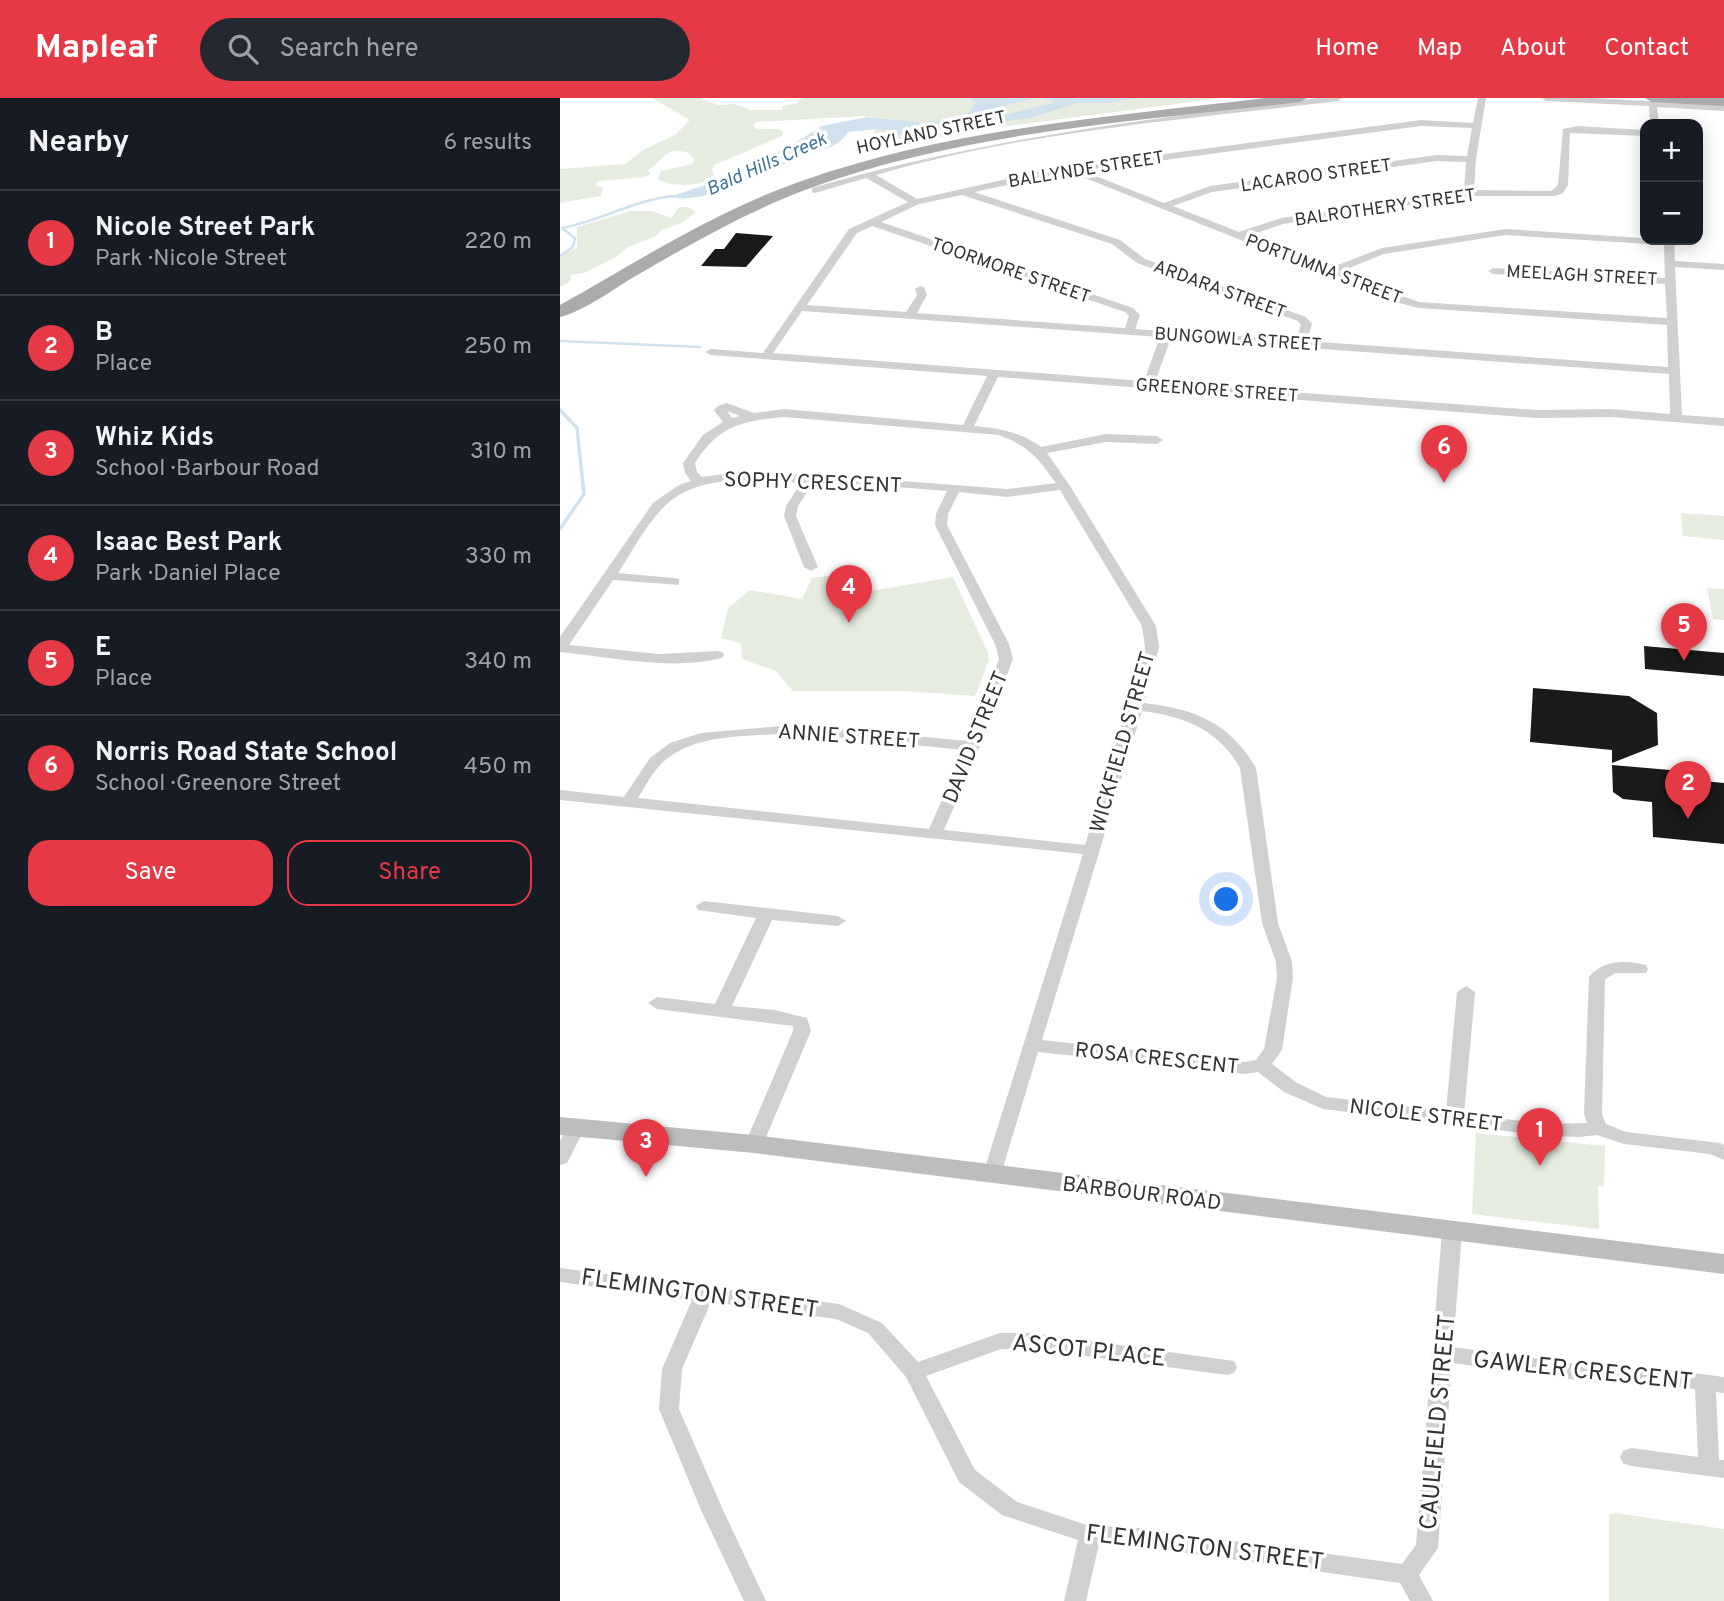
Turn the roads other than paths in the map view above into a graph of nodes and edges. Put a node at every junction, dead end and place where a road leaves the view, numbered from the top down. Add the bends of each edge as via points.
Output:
1 (1260, 98) edge
2 (1300, 98) edge
3 (1338, 98) edge
4 (1482, 98) edge
5 (1546, 98) edge
6 (1671, 99) edge
7 (1723, 99) edge
8 (1650, 102) edge
9 (1724, 108) edge
10 (1478, 125) junction
11 (1640, 133) edge
12 (1471, 159) junction
13 (1070, 169) junction
14 (868, 175) junction
15 (815, 190) dead end
16 (962, 191) junction
17 (1469, 193) junction
18 (916, 202) junction
19 (1164, 206) junction
20 (871, 222) junction
21 (1239, 236) junction
22 (1640, 239) edge
23 (1669, 245) edge
24 (1671, 264) junction
25 (1724, 267) edge
26 (1493, 271) dead end
27 (1330, 272) junction
28 (1671, 281) junction
29 (920, 289) dead end
30 (560, 301) edge
31 (801, 308) junction
32 (560, 312) edge
33 (910, 315) junction
34 (1674, 322) junction
35 (1129, 331) junction
36 (1167, 334) junction
37 (1301, 343) junction
38 (711, 352) dead end
39 (766, 356) junction
40 (1675, 371) junction
41 (994, 373) junction
42 (1148, 385) junction
43 (1676, 418) junction
44 (1724, 422) edge
45 (967, 428) junction
46 (1157, 440) dead end
47 (1039, 451) junction
48 (810, 478) junction
49 (699, 482) junction
50 (1064, 486) junction
51 (954, 489) junction
52 (811, 567) dead end
53 (610, 576) junction
54 (674, 582) dead end
55 (560, 648) edge
56 (717, 655) dead end
57 (1136, 706) junction
58 (973, 746) junction
59 (560, 795) edge
60 (628, 802) junction
61 (934, 834) junction
62 (1090, 850) junction
63 (704, 906) dead end
64 (766, 914) junction
65 (838, 922) dead end
66 (1640, 969) dead end
67 (1466, 992) dead end
68 (657, 1003) dead end
69 (721, 1010) junction
70 (1030, 1045) junction
71 (1262, 1065) junction
72 (1454, 1118) junction
73 (568, 1127) edge
74 (1598, 1128) junction
75 (754, 1144) junction
76 (1724, 1153) edge
77 (560, 1158) edge
78 (992, 1174) junction
79 (1452, 1231) junction
80 (1724, 1264) edge
81 (560, 1275) edge
82 (704, 1295) junction
83 (1443, 1354) junction
84 (1227, 1367) dead end
85 (914, 1372) junction
86 (1714, 1384) edge
87 (1631, 1457) dead end
88 (1716, 1468) edge
89 (1090, 1535) junction
90 (1407, 1574) junction
91 (755, 1601) edge
92 (1075, 1601) edge
93 (1422, 1601) edge

1 - 30 main road, HOYLAND STREET via 981,135 854,164 761,195
2 - 32 main road, HOYLAND STREET via 979,139 853,169 766,201
3 - 14 street, HOYLAND STREET via 981,146
4 - 10 street
5 - 8 street
6 - 7 main road
6 - 8 main road
8 - 9 street
10 - 12 street
10 - 13 street, BALLYNDE STREET via 1421,122
11 - 17 street, BALROTHERY STREET via 1569,130 1560,191 1540,195
12 - 17 street
12 - 19 street, LACAROO STREET via 1437,158 1210,189
13 - 16 street, BALLYNDE STREET
13 - 19 street, PORTUMNA STREET
14 - 15 street, HOYLAND STREET
14 - 18 street
16 - 18 street, BALLYNDE STREET
16 - 37 street, ARDARA STREET via 1116,242 1141,261 1302,319 1307,324
17 - 21 street, BALROTHERY STREET via 1281,221
18 - 20 street, BALLYNDE STREET
19 - 21 street, PORTUMNA STREET
20 - 31 street, BALLYNDE STREET via 853,231
20 - 35 street, TOORMORE STREET via 1129,310 1135,315
21 - 27 street, PORTUMNA STREET
22 - 27 street via 1505,232 1382,251
23 - 24 street
24 - 25 street
24 - 28 street
26 - 28 street, MEELAGH STREET
27 - 34 street, PORTUMNA STREET via 1419,304
28 - 34 street
29 - 33 street via 922,295
31 - 33 street, BUNGOWLA STREET
31 - 39 street, BALLYNDE STREET
33 - 35 street, BUNGOWLA STREET
34 - 40 street
35 - 36 street, BUNGOWLA STREET
36 - 37 street, BUNGOWLA STREET
36 - 42 street
37 - 40 street, BUNGOWLA STREET
38 - 39 street, GREENORE STREET
39 - 41 street, GREENORE STREET
40 - 43 street
41 - 42 street, GREENORE STREET
41 - 45 street
42 - 43 street, GREENORE STREET via 1527,413
43 - 44 street, GREENORE STREET
45 - 47 street, WICKFIELD STREET via 1001,432
45 - 49 street, WICKFIELD STREET via 784,413 752,416 729,422 705,438 689,463
46 - 47 street via 1106,438
47 - 50 street, WICKFIELD STREET
48 - 49 street, SOPHY CRESCENT via 731,477
48 - 51 street, SOPHY CRESCENT
48 - 52 street via 790,516
49 - 53 street, SOPHY CRESCENT via 657,506
50 - 51 street, SOPHY CRESCENT via 1007,493
50 - 57 street, WICKFIELD STREET via 1149,626 1151,656
51 - 58 street, DAVID STREET via 941,525 1006,654
53 - 54 street
53 - 55 street, SOPHY CRESCENT
55 - 56 street via 677,658
57 - 62 street, WICKFIELD STREET
57 - 71 street, ROSA CRESCENT via 1179,712 1218,729 1243,755 1248,768 1270,923 1284,978 1273,1050
58 - 60 street, ANNIE STREET via 794,729 701,737 675,746 655,761
58 - 61 street, DAVID STREET
59 - 60 street
60 - 61 street
61 - 62 street
62 - 70 street, WICKFIELD STREET
63 - 64 street
64 - 65 street
64 - 69 street
66 - 74 street via 1613,967 1597,977 1593,1114
67 - 72 street
68 - 69 street
69 - 75 street via 801,1022 802,1031
70 - 71 street, ROSA CRESCENT via 1245,1068
70 - 78 street, WICKFIELD STREET
71 - 72 street, NICOLE STREET via 1277,1080 1323,1103
72 - 74 street, NICOLE STREET via 1547,1130
73 - 75 street, BARBOUR ROAD
73 - 77 street
74 - 76 street, NICOLE STREET via 1623,1138
75 - 78 street, BARBOUR ROAD
78 - 79 street, BARBOUR ROAD
79 - 80 street, BARBOUR ROAD
79 - 83 street, CAULFIELD STREET
81 - 82 street, FLEMINGTON STREET
82 - 85 street, FLEMINGTON STREET via 839,1312 875,1328
82 - 91 street via 672,1369 669,1409
83 - 86 street, GAWLER CRESCENT
83 - 90 street, CAULFIELD STREET via 1427,1548
84 - 85 street, ASCOT PLACE via 999,1340
85 - 89 street, FLEMINGTON STREET via 967,1476 1010,1509
86 - 88 street
87 - 88 street
89 - 90 street, FLEMINGTON STREET via 1130,1536
89 - 92 street
90 - 93 street

